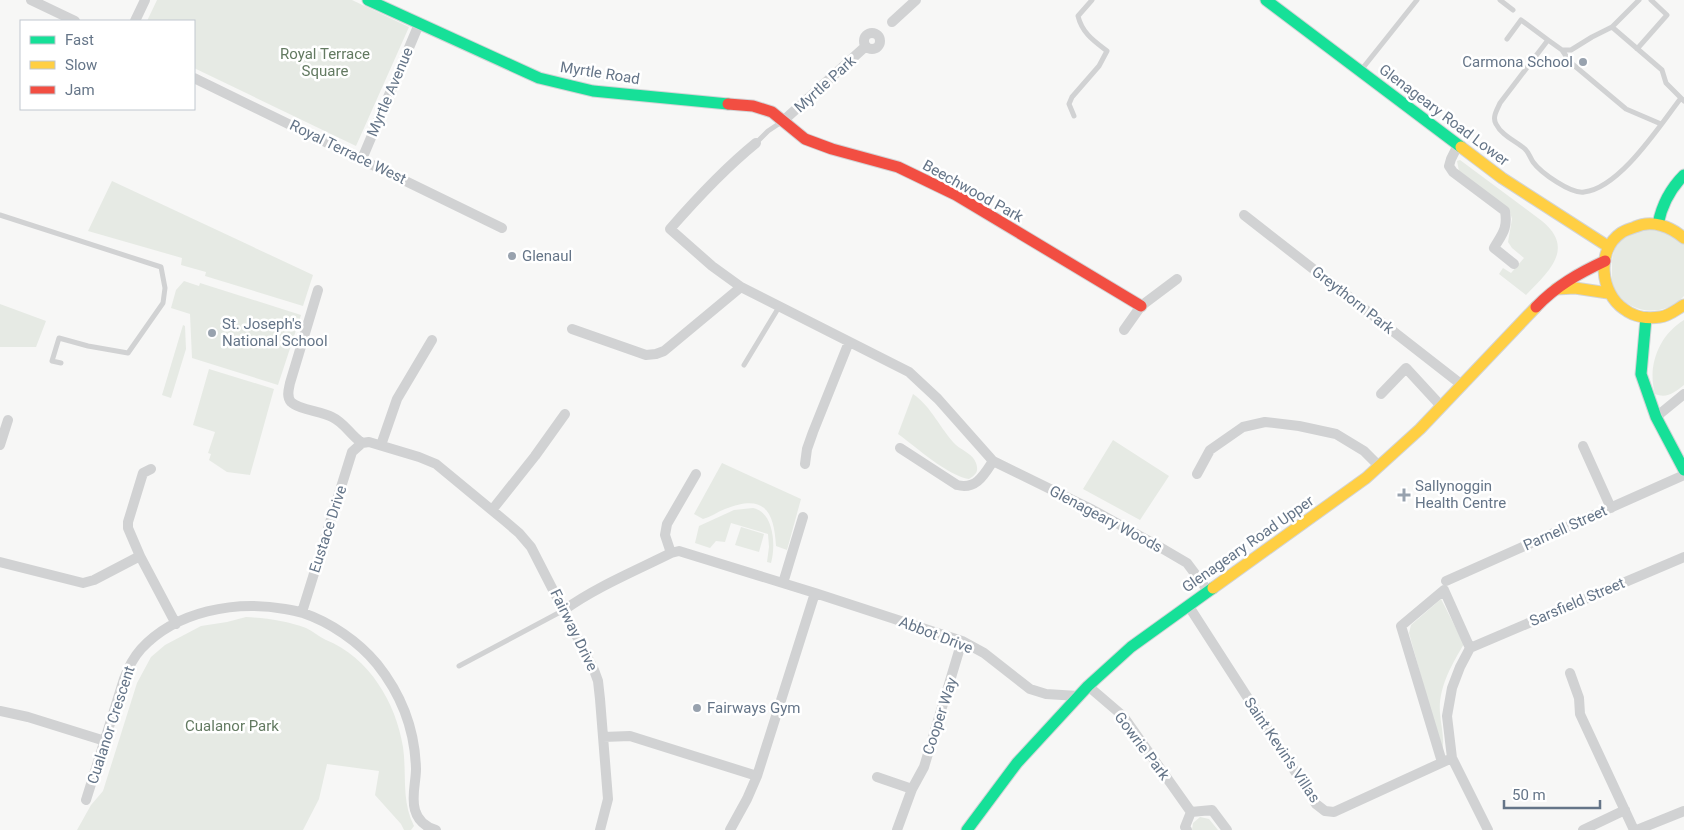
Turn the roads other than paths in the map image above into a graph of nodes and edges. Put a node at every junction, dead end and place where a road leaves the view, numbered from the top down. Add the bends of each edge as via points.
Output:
1 (145, 0) edge
2 (368, 0) edge
3 (916, 0) edge
4 (1092, 0) edge
5 (1266, 0) edge
6 (1417, 0) edge
7 (1500, 0) edge
8 (1639, 0) edge
9 (1651, 0) edge
10 (37, 1) edge
11 (1514, 10) dead end
12 (74, 20) edge
13 (135, 20) edge
14 (892, 22) dead end
15 (419, 24) junction
16 (1612, 27) junction
17 (1506, 39) dead end
18 (1548, 40) junction
19 (866, 46) dead end
20 (1637, 49) junction
21 (1562, 50) junction
22 (1361, 72) junction
23 (195, 78) edge
24 (1682, 99) edge
25 (1074, 116) dead end
26 (783, 121) junction
27 (1661, 124) junction
28 (756, 143) joint
29 (1458, 145) junction
30 (362, 159) junction
31 (1684, 174) edge
32 (0, 215) edge
33 (1244, 215) dead end
34 (1658, 224) junction
35 (502, 228) dead end
36 (1684, 238) edge
37 (1609, 247) junction
38 (1605, 261) junction
39 (1514, 264) dead end
40 (1176, 279) dead end
41 (741, 287) junction
42 (1556, 288) junction
43 (318, 290) dead end
44 (1608, 293) junction
45 (1684, 305) edge
46 (1141, 306) junction
47 (779, 307) junction
48 (1646, 318) junction
49 (572, 329) dead end
50 (1124, 330) dead end
51 (432, 340) dead end
52 (849, 342) junction
53 (61, 363) dead end
54 (744, 364) dead end
55 (1462, 385) junction
56 (1381, 394) dead end
57 (1684, 394) edge
58 (1442, 406) junction
59 (565, 414) dead end
60 (1656, 417) junction
61 (8, 420) dead end
62 (0, 445) edge
63 (358, 445) junction
64 (380, 445) junction
65 (1583, 446) dead end
66 (900, 448) dead end
67 (993, 461) junction
68 (805, 464) dead end
69 (1379, 466) junction
70 (150, 468) dead end
71 (1684, 470) edge
72 (696, 474) dead end
73 (1197, 474) dead end
74 (1684, 475) edge
75 (1611, 508) junction
76 (492, 510) junction
77 (803, 517) dead end
78 (671, 553) junction
79 (140, 556) junction
80 (1684, 557) edge
81 (0, 562) edge
82 (783, 583) junction
83 (1445, 585) junction
84 (1208, 591) junction
85 (815, 593) junction
86 (1188, 605) junction
87 (564, 610) junction
88 (302, 612) junction
89 (176, 624) junction
90 (962, 641) junction
91 (1470, 648) junction
92 (459, 666) dead end
93 (1570, 673) dead end
94 (1088, 686) junction
95 (1078, 696) junction
96 (0, 711) edge
97 (603, 736) junction
98 (105, 742) junction
99 (1452, 758) junction
100 (1442, 762) junction
101 (756, 776) junction
102 (877, 777) dead end
103 (912, 789) junction
104 (86, 800) dead end
105 (1625, 810) junction
106 (1684, 811) edge
107 (1191, 812) junction
108 (432, 830) edge
109 (600, 830) edge
110 (730, 830) edge
111 (897, 830) edge
112 (967, 830) edge
113 (1187, 830) edge
114 (1227, 830) edge
115 (1488, 830) edge
116 (1583, 830) edge
117 (1635, 830) edge

1 - 13 street
2 - 15 main road, Myrtle Road
3 - 14 street
4 - 25 lane via 1078,16 1087,35 1107,51 1099,66 1072,97 1069,104
5 - 22 main road, Glenageary Road Lower
6 - 22 lane
7 - 11 lane
8 - 16 lane
9 - 20 lane via 1667,15
10 - 12 street
15 - 26 main road, Myrtle Road via 539,78 593,91 753,106 772,112
15 - 30 street, Myrtle Avenue
16 - 20 lane
16 - 21 lane via 1571,50
17 - 18 lane via 1521,20
18 - 21 lane
18 - 27 lane via 1500,103 1495,123 1525,148 1539,168 1552,178 1568,189 1584,193 1611,181 1628,166
19 - 26 street, Myrtle Park
20 - 24 lane via 1662,70 1666,83
21 - 27 lane via 1570,62 1626,109
22 - 29 main road, Glenageary Road Lower
23 - 30 street, Royal Terrace West
24 - 27 lane
26 - 28 lane, Glenageary Woods
26 - 46 main road, Beechwood Park via 805,138 898,167 956,195
28 - 41 street, Glenageary Woods via 732,162 670,228
29 - 37 main road, Glenageary Road Lower via 1502,178
29 - 39 street via 1449,166 1452,172 1505,212 1505,229 1494,248
30 - 35 street, Royal Terrace West
31 - 34 main road via 1660,208
32 - 53 lane via 160,267 165,288 163,303 128,352 59,338 52,361
33 - 55 street, Greythorn Park
34 - 36 main road
34 - 37 main road via 1633,226
37 - 38 main road
38 - 42 main road, Glenageary Road Upper
38 - 44 main road via 1604,279
40 - 46 street
41 - 47 street, Glenageary Woods
41 - 49 street via 656,354 646,355
42 - 44 main road
42 - 55 main road, Glenageary Road Upper
43 - 63 street via 288,395 291,402 344,424
44 - 48 main road via 1622,309
45 - 48 main road via 1661,317
46 - 50 street
47 - 52 street, Glenageary Woods
47 - 54 lane
48 - 60 main road via 1641,374
51 - 64 street via 397,399
52 - 67 street, Glenageary Woods via 909,372 938,399
52 - 68 street via 813,432
55 - 58 main road, Glenageary Road Upper
56 - 58 street via 1406,368
57 - 60 street
58 - 69 main road, Glenageary Road Upper
59 - 76 street
60 - 71 main road
61 - 62 street
63 - 64 street, Fairway Drive via 369,442
63 - 88 street, Eustace Drive via 350,460
64 - 76 street, Fairway Drive via 436,464
65 - 75 street
66 - 67 street via 965,487 979,481
67 - 84 street, Glenageary Woods via 1093,510 1187,563
69 - 73 street via 1364,451 1336,434 1265,422 1242,427 1210,450
69 - 84 main road, Glenageary Road Upper
70 - 79 street via 143,473 128,522 129,534
72 - 78 street via 667,524 665,535
74 - 75 street, Parnell Street
75 - 83 street, Parnell Street
76 - 87 street, Fairway Drive via 531,547
77 - 82 street
78 - 82 street, Abbot Drive via 688,553
78 - 87 street
79 - 81 street via 83,583
79 - 89 street
80 - 91 street, Sarsfield Street
82 - 85 street, Abbot Drive
83 - 91 street
83 - 100 street via 1401,626
84 - 86 main road, Glenageary Road Upper
85 - 90 street, Abbot Drive
85 - 101 street
86 - 94 main road, Glenageary Road Upper via 1131,647
86 - 100 street, Saint Kevin's Villas via 1316,804 1325,811 1334,812
87 - 92 lane
87 - 97 street, Fairway Drive via 598,681
88 - 89 street, Cualanor Crescent via 263,606 234,607 200,614
88 - 108 street, Cualanor Crescent via 352,640 377,664 390,684 404,708 412,737 416,765 415,811 421,822
89 - 98 street, Cualanor Crescent via 150,641 134,658 124,679
90 - 95 street, Abbot Drive via 1038,692
90 - 103 street, Cooper Way via 924,766
91 - 99 street via 1448,702
93 - 105 street via 1579,698 1580,714
94 - 95 main road, Glenageary Road Upper
94 - 107 street, Gowrie Park via 1123,716
95 - 112 main road, Glenageary Road Upper via 1016,763
96 - 98 street
97 - 101 street via 630,736
97 - 109 street, Fairway Drive via 608,799
98 - 104 street, Cualanor Crescent
99 - 100 street, Saint Kevin's Villas
99 - 115 street
101 - 110 street
102 - 103 street
103 - 111 street, Cooper Way
105 - 116 street
105 - 117 street
106 - 117 street
107 - 113 street via 1185,827
107 - 114 street via 1212,810

